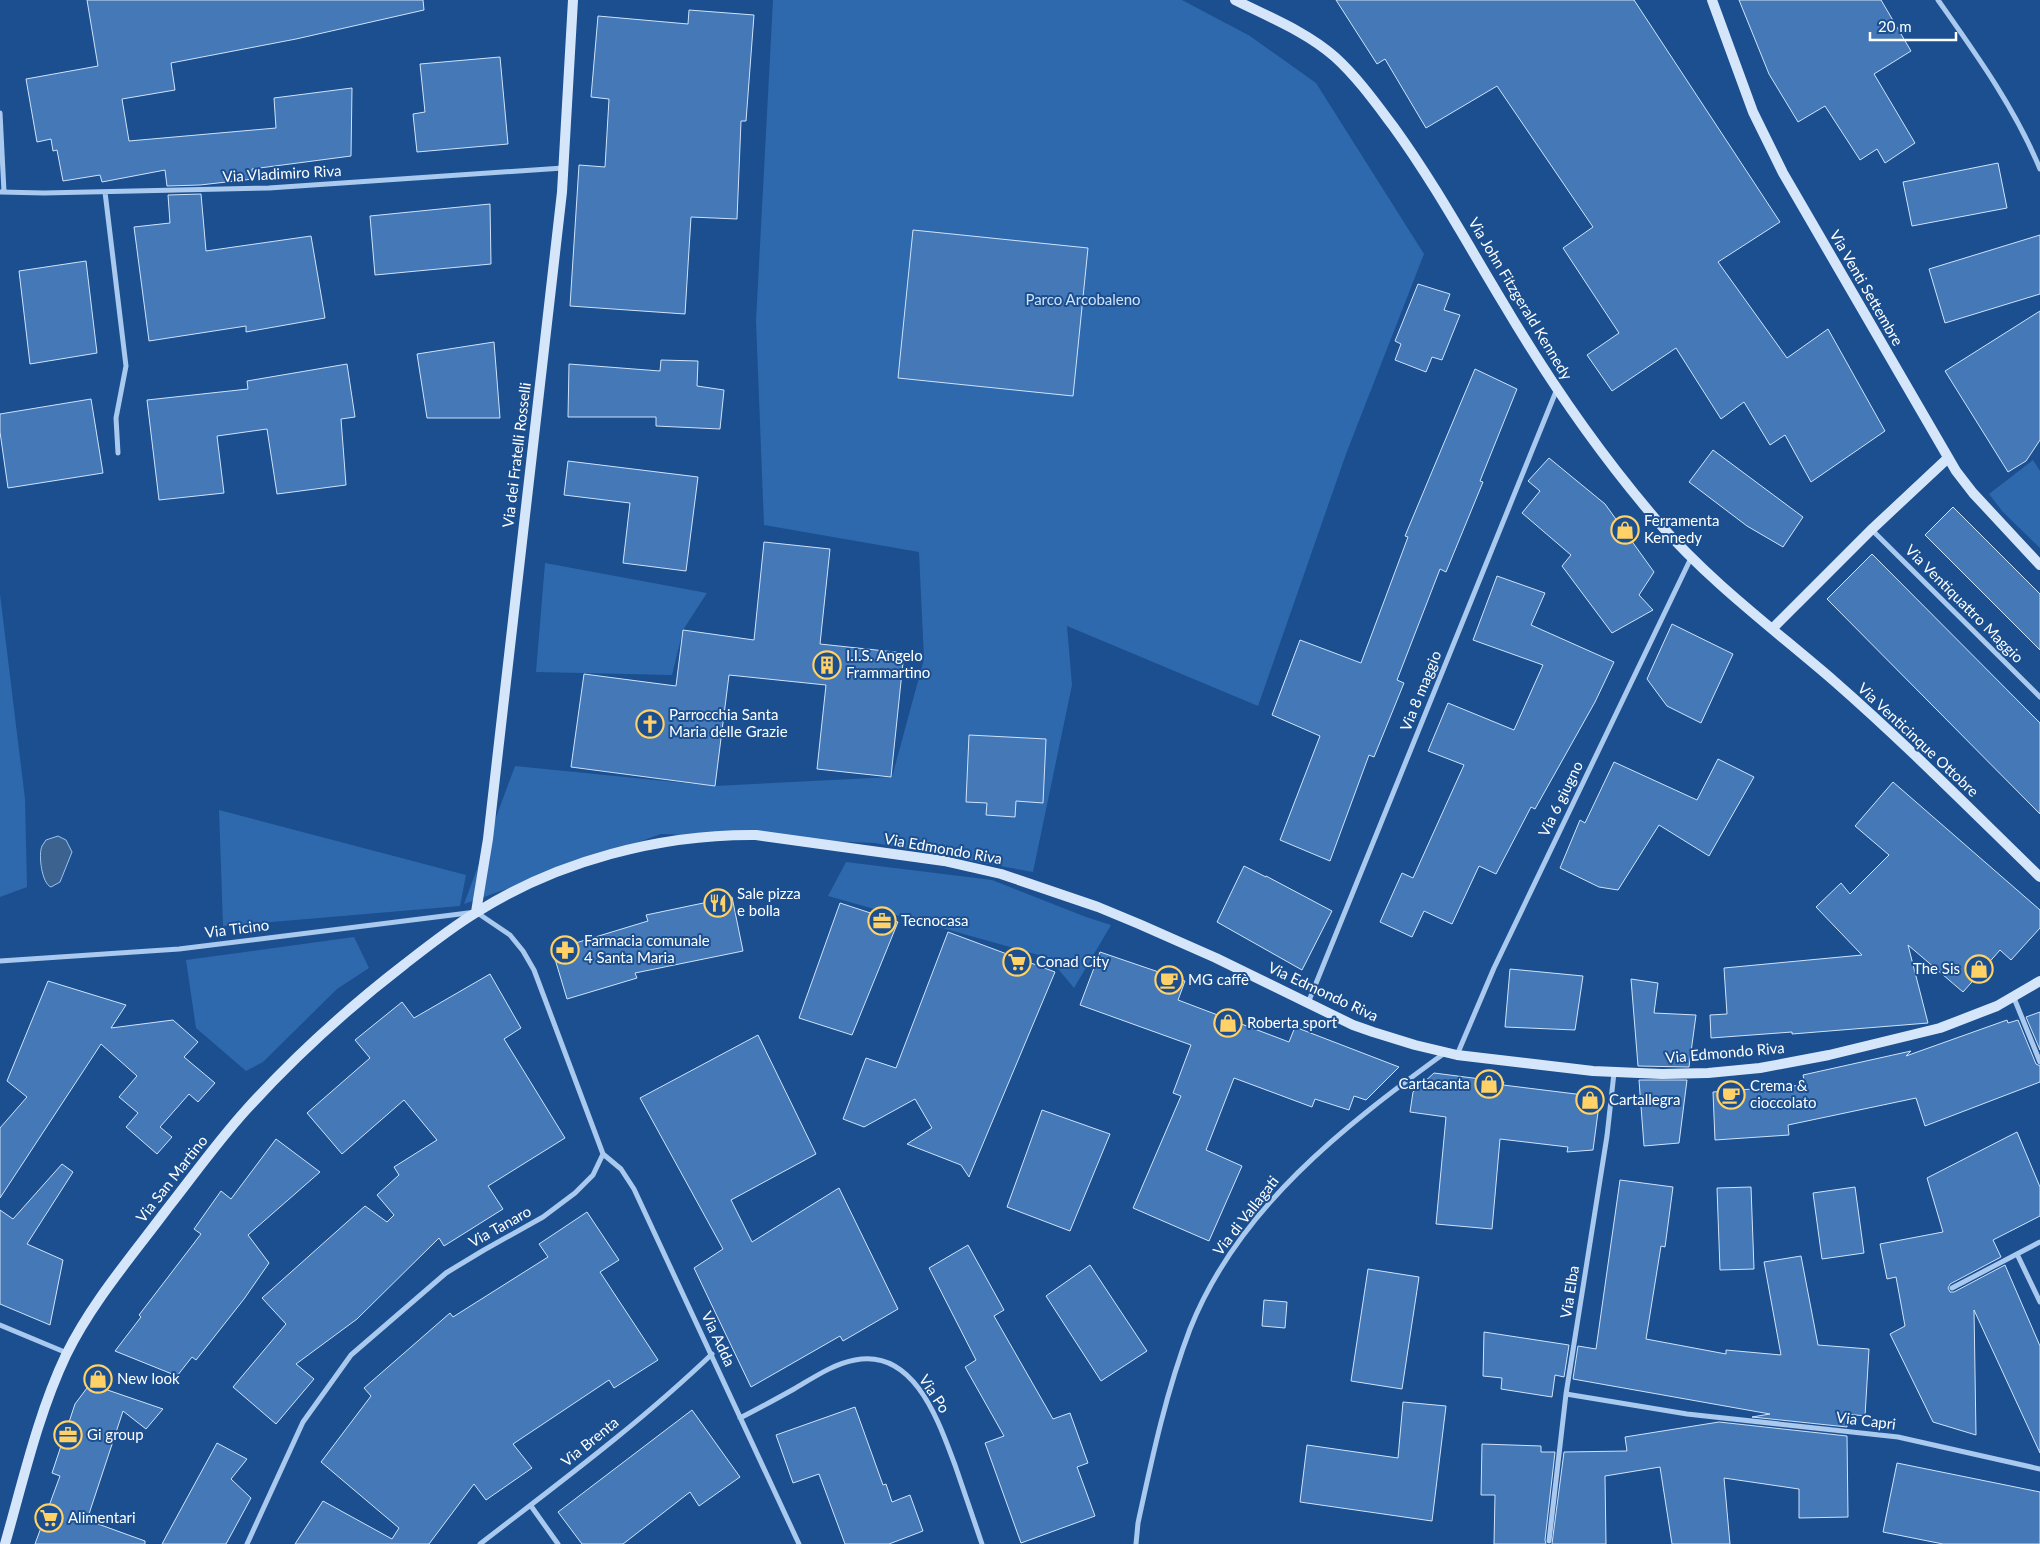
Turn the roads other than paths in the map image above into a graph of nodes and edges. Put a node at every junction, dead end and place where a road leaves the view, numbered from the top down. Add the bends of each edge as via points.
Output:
1 (573, 0) edge
2 (1235, 0) edge
3 (1712, 0) edge
4 (1938, 0) edge
5 (0, 113) edge
6 (564, 168) junction
7 (2040, 170) edge
8 (2, 192) edge
9 (105, 192) junction
10 (1557, 388) junction
11 (118, 453) dead end
12 (1948, 458) junction
13 (1871, 530) junction
14 (1691, 557) junction
15 (2040, 565) edge
16 (1772, 628) junction
17 (2040, 697) edge
18 (2040, 877) edge
19 (476, 912) junction
20 (0, 961) edge
21 (2040, 981) edge
22 (2014, 998) junction
23 (1308, 1003) junction
24 (1452, 1053) junction
25 (2040, 1062) edge
26 (1614, 1073) junction
27 (603, 1154) junction
28 (2040, 1242) edge
29 (2017, 1254) junction
30 (1952, 1288) dead end
31 (2040, 1302) edge
32 (0, 1325) edge
33 (67, 1353) junction
34 (712, 1354) junction
35 (1566, 1394) junction
36 (740, 1418) junction
37 (2040, 1469) edge
38 (531, 1506) junction
39 (1549, 1541) dead end
40 (6, 1544) edge
41 (247, 1544) edge
42 (480, 1544) edge
43 (558, 1544) edge
44 (799, 1544) edge
45 (982, 1544) edge
46 (1136, 1544) edge

1 - 6 street, Via dei Fratelli Rosselli
2 - 10 street, Via John Fitzgerald Kennedy via 1325,49 1350,72 1439,193
3 - 12 street, Via Venti Settembre via 1765,138 1803,210
4 - 7 street via 1994,83
5 - 8 street
6 - 9 street, Via Vladimiro Riva via 293,187
6 - 19 street, Via dei Fratelli Rosselli via 488,839
8 - 9 street, Via Vladimiro Riva
9 - 11 street via 125,361 116,418
10 - 14 street, Via John Fitzgerald Kennedy via 1618,473
10 - 23 street, Via 8 maggio
12 - 13 street
12 - 15 street, Via Venti Settembre via 1973,493
13 - 16 street
13 - 17 street, Via Ventiquattro Maggio
14 - 16 street, Via John Fitzgerald Kennedy
14 - 24 street, Via 6 giugno
16 - 18 street, Via Venticinque Ottobre via 1842,689
19 - 20 street, Via Ticino via 179,949
19 - 23 street, Via Edmondo Riva via 555,872 657,843 738,835 778,838 944,861 1001,874 1139,924
19 - 27 street via 510,935 534,970
19 - 33 street, Via San Martino via 358,1001 251,1105 107,1289
21 - 22 street, Via Edmondo Riva
22 - 25 street
22 - 26 street, Via Edmondo Riva via 1940,1028 1820,1057 1708,1073
23 - 24 street, Via Edmondo Riva via 1373,1032
24 - 26 street, Via Edmondo Riva
24 - 46 street, Via di Vallagati via 1378,1102 1324,1147 1273,1199 1227,1259 1191,1328 1171,1384 1138,1523
26 - 35 street, Via Elba
27 - 34 street, Via Adda via 621,1169 634,1189
27 - 41 street, Via Tanaro via 594,1176 575,1193 543,1217 446,1274 351,1355 303,1422
28 - 29 street
29 - 30 street
29 - 31 street
32 - 33 street
33 - 40 street, Via San Martino via 42,1415
34 - 36 street, Via Adda
34 - 38 street, Via Brenta
35 - 37 street, Via Capri via 1687,1414 1898,1436
35 - 39 street, Via Elba
36 - 44 street, Via Adda
36 - 45 street, Via Po via 837,1366 873,1358 890,1364 914,1382 938,1420
38 - 42 street, Via Brenta
38 - 43 street

